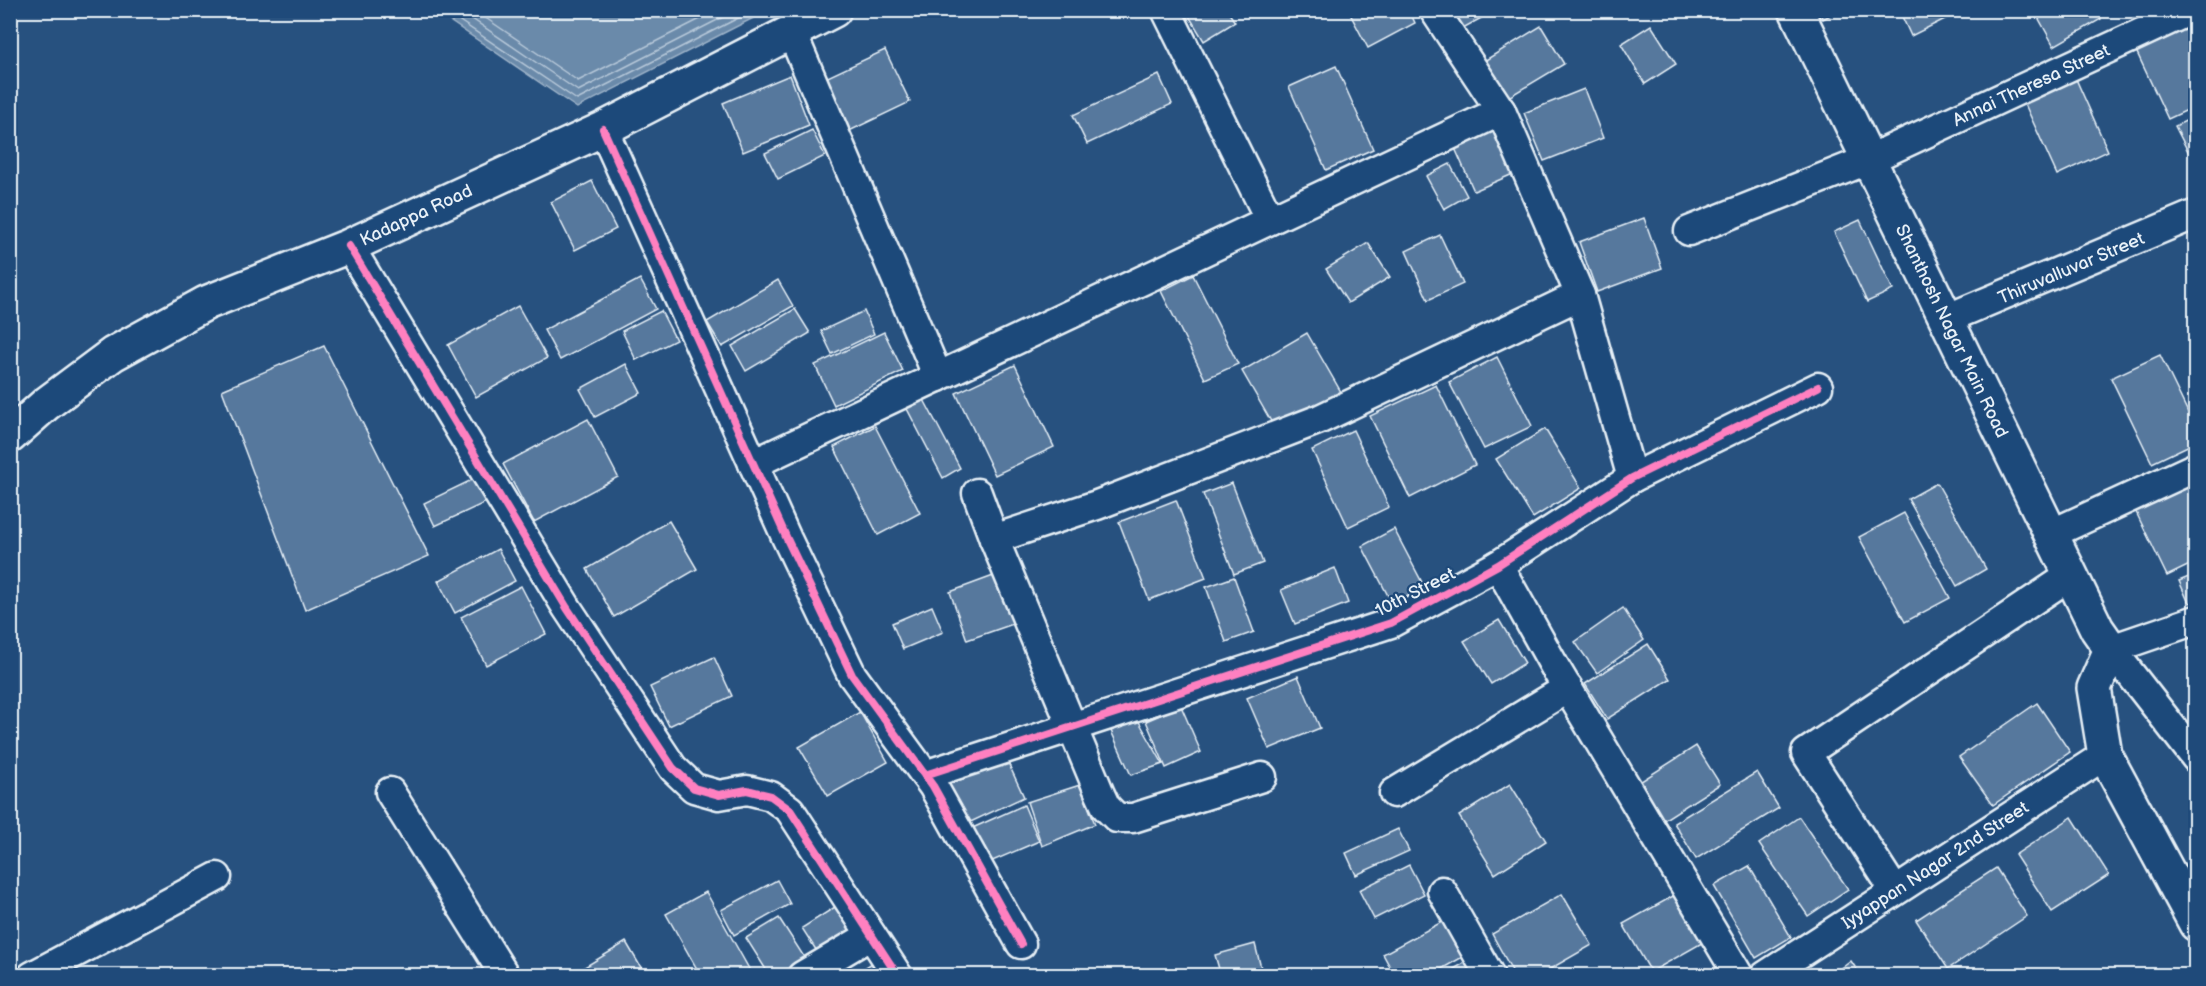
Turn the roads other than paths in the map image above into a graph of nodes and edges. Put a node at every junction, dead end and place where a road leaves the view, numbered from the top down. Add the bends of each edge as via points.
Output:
1 (834, 10) edge
2 (1434, 10) edge
3 (1796, 10) edge
4 (2191, 10) edge
5 (1167, 12) edge
6 (792, 33) junction
7 (1501, 111) junction
8 (603, 129) junction
9 (1870, 159) junction
10 (2196, 214) edge
11 (1270, 220) junction
12 (1689, 231) dead end
13 (350, 246) junction
14 (1580, 295) junction
15 (1946, 319) junction
16 (938, 377) junction
17 (1818, 387) dead end
18 (10, 436) edge
19 (753, 464) junction
20 (2196, 467) edge
21 (1632, 478) junction
22 (976, 492) dead end
23 (2051, 534) junction
24 (994, 539) junction
25 (1498, 565) junction
26 (2071, 575) junction
27 (2196, 620) edge
28 (2111, 649) junction
29 (1568, 688) junction
30 (1072, 727) junction
31 (2105, 755) junction
32 (2196, 758) edge
33 (925, 775) junction
34 (1262, 777) dead end
35 (390, 792) dead end
36 (1394, 793) dead end
37 (217, 877) dead end
38 (1442, 891) dead end
39 (1895, 891) junction
40 (2196, 924) edge
41 (871, 935) junction
42 (1021, 944) dead end
43 (33, 975) edge
44 (505, 975) edge
45 (802, 975) edge
46 (898, 975) edge
47 (1490, 975) edge
48 (1739, 975) edge
49 (1765, 975) edge

1 - 6 street, Kadappa Road
2 - 7 street
3 - 9 street, Shanthosh Nagar Main Road
4 - 9 street, Annai Theresa Street
5 - 11 street
6 - 8 street, Kadappa Road
6 - 16 street
7 - 11 street
7 - 14 street
8 - 13 street, Kadappa Road
8 - 19 street
9 - 12 street, Annai Theresa Street
9 - 15 street, Shanthosh Nagar Main Road
10 - 15 street, Thiruvalluvar Street
11 - 16 street
13 - 18 street, Kadappa Road via 206,303 123,348 46,404
13 - 41 street via 567,608 672,768 694,789 719,795 747,790 771,796 790,810
14 - 21 street
14 - 24 street via 1320,419 1097,505
15 - 23 street, Shanthosh Nagar Main Road
16 - 19 street
17 - 21 street, 10th Street
19 - 33 street via 852,675
20 - 23 street
21 - 25 street, 10th Street
22 - 24 street
23 - 26 street, Shanthosh Nagar Main Road
24 - 30 street
25 - 29 street
25 - 30 street, 10th Street via 1391,624
26 - 28 street, Shanthosh Nagar Main Road
26 - 39 street via 1806,753
27 - 28 street
28 - 31 street via 2094,688
28 - 32 street
29 - 36 street
29 - 48 street
30 - 33 street, 10th Street
30 - 34 street via 1106,807 1116,818 1133,818
31 - 39 street, Iyyappan Nagar 2nd Street
31 - 40 street
33 - 42 street
35 - 44 street
37 - 43 street
38 - 47 street
39 - 49 street, Iyyappan Nagar 2nd Street
41 - 45 street
41 - 46 street

